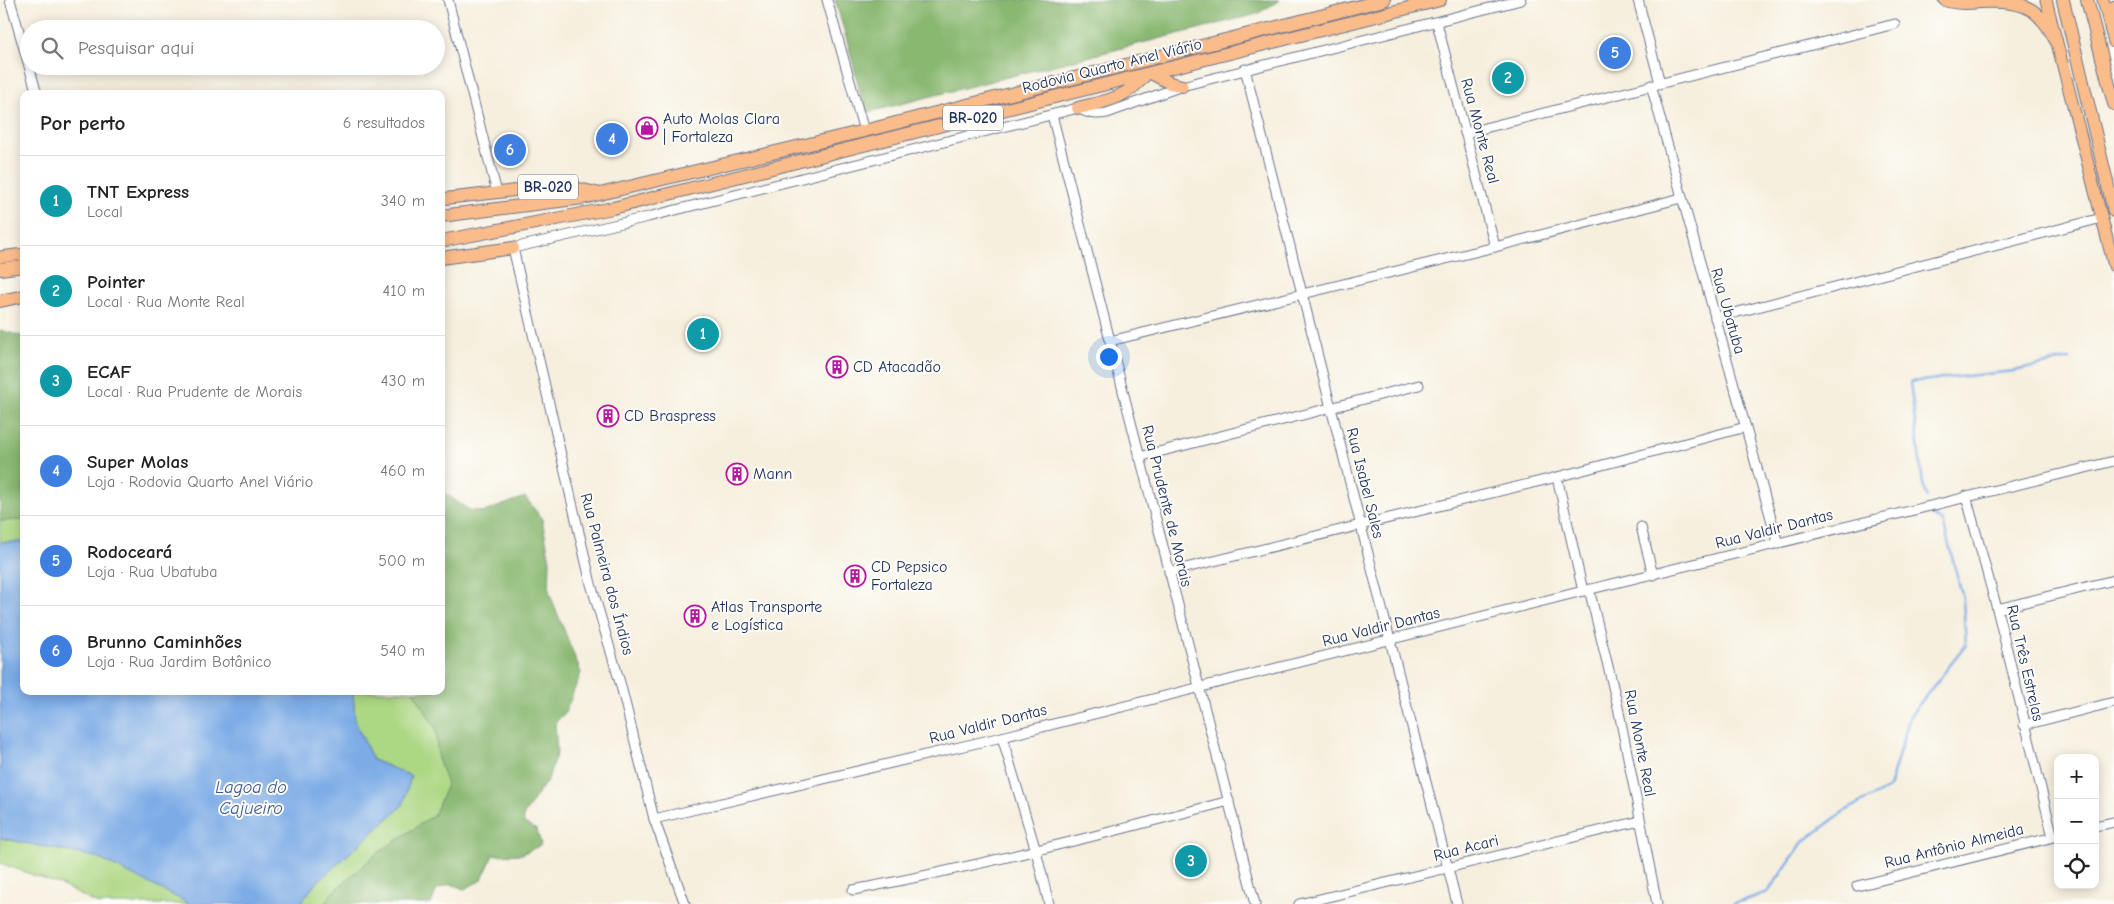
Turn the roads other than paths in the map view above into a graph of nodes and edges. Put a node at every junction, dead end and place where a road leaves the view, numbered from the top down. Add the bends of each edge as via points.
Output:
1 (10, 0) edge
2 (448, 0) edge
3 (827, 0) edge
4 (1384, 0) edge
5 (1440, 0) edge
6 (1521, 0) edge
7 (1638, 0) edge
8 (1945, 0) edge
9 (2046, 0) edge
10 (2063, 0) edge
11 (2088, 0) edge
12 (2103, 0) edge
13 (2114, 7) edge
14 (1437, 23) junction
15 (1895, 24) dead end
16 (20, 35) edge
17 (2112, 36) edge
18 (2056, 41) junction
19 (1245, 69) junction
20 (1149, 74) junction
21 (32, 75) edge
22 (1655, 84) junction
23 (1182, 86) junction
24 (36, 90) edge
25 (2114, 104) edge
26 (1078, 108) junction
27 (1052, 115) junction
28 (864, 131) junction
29 (1465, 132) junction
30 (497, 193) junction
31 (598, 194) junction
32 (1681, 198) junction
33 (445, 199) edge
34 (500, 208) junction
35 (2114, 211) edge
36 (445, 215) edge
37 (2102, 218) junction
38 (506, 230) junction
39 (445, 241) edge
40 (1495, 247) junction
41 (513, 248) junction
42 (20, 254) edge
43 (0, 257) edge
44 (445, 257) edge
45 (20, 266) edge
46 (2114, 266) edge
47 (0, 269) edge
48 (1303, 293) junction
49 (20, 297) edge
50 (0, 301) edge
51 (1715, 318) junction
52 (1110, 341) junction
53 (1419, 385) dead end
54 (1331, 408) junction
55 (1746, 428) junction
56 (1139, 456) junction
57 (2114, 461) edge
58 (1557, 477) junction
59 (1966, 496) junction
60 (1360, 524) junction
61 (1640, 527) dead end
62 (1778, 544) junction
63 (1169, 572) junction
64 (1653, 575) junction
65 (2114, 580) edge
66 (1586, 590) junction
67 (1997, 609) junction
68 (1391, 640) junction
69 (1200, 686) junction
70 (2114, 702) edge
71 (2024, 725) junction
72 (1002, 737) junction
73 (1229, 801) junction
74 (654, 819) junction
75 (1640, 821) junction
76 (2114, 822) edge
77 (2099, 825) edge
78 (2054, 832) edge
79 (2054, 836) edge
80 (1036, 851) junction
81 (1448, 868) junction
82 (1857, 886) dead end
83 (853, 890) dead end
84 (685, 904) edge
85 (1049, 904) edge
86 (1255, 904) edge
87 (1299, 904) edge
88 (1457, 904) edge
89 (1657, 904) edge

1 - 16 street
2 - 30 street
3 - 28 street
4 - 28 highway, Rodovia Quarto Anel Viário / BR-020
5 - 20 highway, Rodovia Quarto Anel Viário / BR-020
6 - 14 street
7 - 22 street, Rua Ubatuba
8 - 18 highway via 2020,4 2048,24
9 - 18 main road
10 - 35 highway
11 - 25 highway
12 - 17 main road
13 - 17 highway
14 - 19 street
14 - 29 street, Rua Monte Real
15 - 22 street
18 - 37 main road
19 - 23 street
19 - 48 street, Rua Isabel Sales
20 - 23 highway
20 - 26 highway via 1122,96
20 - 38 highway, Rodovia Quarto Anel Viário / BR-020 via 613,208
21 - 24 street
22 - 29 street
22 - 32 street, Rua Ubatuba
23 - 26 street via 1107,113 1097,115
26 - 27 street
27 - 41 street
27 - 52 street, Rua Prudente de Morais
28 - 31 highway, Rodovia Quarto Anel Viário / BR-020
29 - 40 street, Rua Monte Real
30 - 31 main road, BR-020 via 555,186
30 - 33 main road, BR-020
31 - 34 highway, Rodovia Quarto Anel Viário / BR-020
32 - 40 street
32 - 51 street, Rua Ubatuba
34 - 36 highway, Rodovia Quarto Anel Viário / BR-020
34 - 38 highway
37 - 46 main road
37 - 51 street
38 - 39 highway, Rodovia Quarto Anel Viário / BR-020
40 - 48 street
41 - 44 highway
41 - 74 street, Rua Palmeira dos Índios via 591,584 621,686
42 - 43 main road
45 - 47 highway
48 - 52 street
48 - 54 street, Rua Isabel Sales
49 - 50 highway
51 - 55 street, Rua Ubatuba
52 - 56 street, Rua Prudente de Morais
53 - 54 street
54 - 56 street
54 - 60 street, Rua Isabel Sales
55 - 58 street
55 - 62 street, Rua Ubatuba
56 - 63 street, Rua Prudente de Morais
57 - 59 street, Rua Valdir Dantas
58 - 60 street
58 - 66 street, Rua Monte Real
59 - 62 street, Rua Valdir Dantas
59 - 67 street, Rua Três Estrelas
60 - 63 street
60 - 68 street, Rua Isabel Sales
61 - 64 street
62 - 64 street, Rua Valdir Dantas
63 - 69 street, Rua Prudente de Morais
64 - 66 street, Rua Valdir Dantas
65 - 67 street
66 - 68 street, Rua Valdir Dantas
66 - 75 street, Rua Monte Real via 1618,706
67 - 71 street, Rua Três Estrelas
68 - 69 street, Rua Valdir Dantas
68 - 81 street, Rua Isabel Sales
69 - 72 street, Rua Valdir Dantas
69 - 73 street, Rua Prudente de Morais
70 - 71 street
71 - 78 street, Rua Três Estrelas
72 - 74 street, Rua Valdir Dantas
72 - 80 street
73 - 80 street
73 - 86 street, Rua Prudente de Morais
74 - 84 street, Rua Palmeira dos Índios
75 - 81 street, Rua Acari
75 - 89 street, Rua Monte Real
76 - 77 street
79 - 82 street, Rua Antônio Almeida
80 - 83 street
80 - 85 street
81 - 87 street, Rua Acari
81 - 88 street, Rua Isabel Sales

